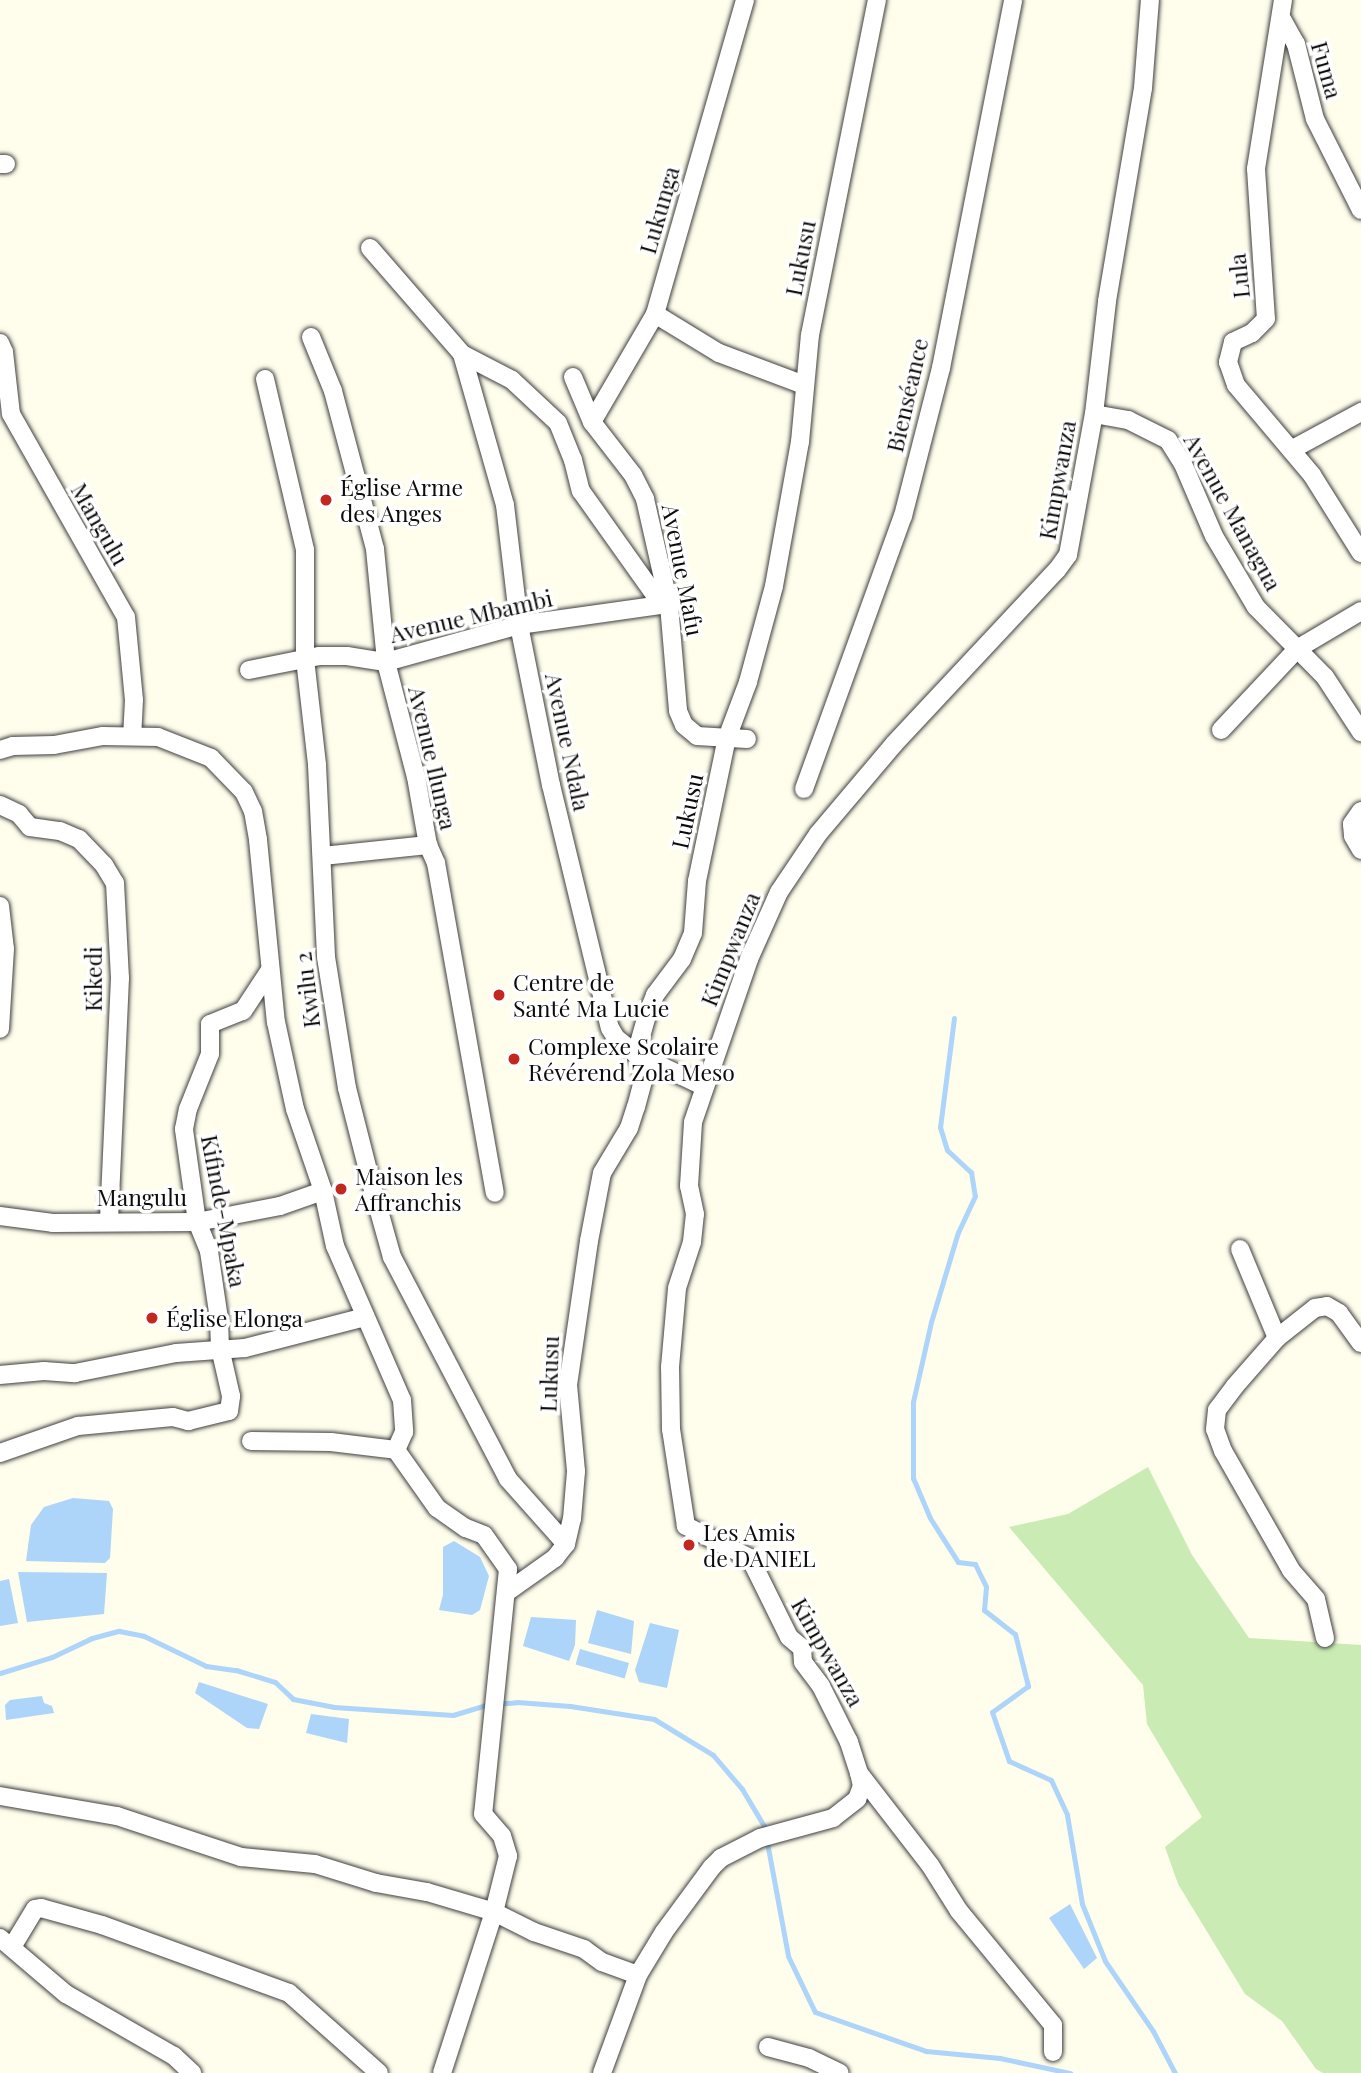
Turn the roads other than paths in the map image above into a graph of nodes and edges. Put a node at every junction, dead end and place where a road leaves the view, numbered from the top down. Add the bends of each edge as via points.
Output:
1 (745, 0) edge
2 (877, 0) edge
3 (1013, 0) edge
4 (1150, 0) edge
5 (1283, 0) edge
6 (1282, 19) junction
7 (1361, 210) edge
8 (370, 248) dead end
9 (655, 314) junction
10 (312, 337) dead end
11 (0, 343) edge
12 (462, 354) junction
13 (573, 377) dead end
14 (265, 379) dead end
15 (804, 385) junction
16 (1361, 412) edge
17 (1094, 414) junction
18 (592, 422) junction
19 (1291, 450) junction
20 (1361, 553) edge
21 (666, 605) junction
22 (1361, 611) edge
23 (519, 625) junction
24 (1297, 649) junction
25 (304, 659) junction
26 (386, 662) junction
27 (249, 670) dead end
28 (1221, 730) dead end
29 (1361, 732) edge
30 (132, 736) junction
31 (727, 738) junction
32 (747, 739) dead end
33 (0, 750) edge
34 (804, 789) dead end
35 (0, 805) edge
36 (1356, 817) edge
37 (428, 845) junction
38 (1361, 850) edge
39 (322, 856) junction
40 (0, 906) edge
41 (270, 970) junction
42 (0, 1029) edge
43 (636, 1054) junction
44 (705, 1087) junction
45 (323, 1191) junction
46 (495, 1193) dead end
47 (0, 1216) edge
48 (109, 1222) junction
49 (197, 1222) junction
50 (1240, 1249) dead end
51 (365, 1317) junction
52 (1278, 1338) junction
53 (1361, 1343) edge
54 (220, 1348) junction
55 (0, 1376) edge
56 (251, 1441) dead end
57 (396, 1450) junction
58 (0, 1453) edge
59 (566, 1544) junction
60 (507, 1592) junction
61 (1325, 1638) dead end
62 (859, 1773) junction
63 (0, 1796) edge
64 (494, 1912) junction
65 (6, 1943) edge
66 (638, 1975) junction
67 (768, 2047) dead end
68 (1053, 2052) dead end
69 (192, 2073) edge
70 (379, 2073) edge
71 (442, 2073) edge
72 (602, 2073) edge
73 (840, 2073) edge

1 - 9 street, Lukunga
2 - 15 street, Lukusu
3 - 34 street, Bienséance via 941,368 903,516
4 - 17 street, Kimpwanza via 1143,88 1107,300
5 - 6 street
6 - 7 street, Fuma via 1296,44 1315,119
6 - 19 street, Lula via 1256,169 1266,319 1233,342 1228,362 1236,386
8 - 12 street
9 - 15 street via 719,354
9 - 18 street, Lukunga
10 - 26 street, Avenue Ilunga via 333,391 375,549
11 - 30 street, Mangulu via 11,414 125,617 134,700
12 - 21 street via 512,380 558,423 581,491
12 - 23 street, Avenue Ndala via 505,505
13 - 18 street, Avenue Mafu
14 - 25 street, Kwilu 2 via 305,550
15 - 31 street, Lukusu via 800,442 774,586 748,682
16 - 19 street
17 - 24 street, Avenue Managua via 1128,420 1168,440 1214,536 1256,607
17 - 44 street, Kimpwanza via 1068,555 894,744 790,874 749,959
18 - 21 street, Avenue Mafu via 633,475 645,499
19 - 20 street, Lula
21 - 23 street, Avenue Mbambi
21 - 31 street, Avenue Mafu via 678,710 684,725 697,736
22 - 24 street
23 - 26 street, Avenue Mbambi
23 - 43 street, Avenue Ndala via 551,785 610,1028
24 - 28 street
24 - 29 street, Avenue Managua via 1325,677
25 - 26 street, Avenue Mbambi via 347,656
25 - 27 street, Avenue Mbambi
25 - 39 street, Kwilu 2
26 - 37 street, Avenue Ilunga via 416,777
30 - 33 street
30 - 41 street via 158,737 211,758 244,792 258,839
31 - 32 street, Avenue Mafu
31 - 43 street, Lukusu via 697,881 693,933 682,959 655,995
35 - 48 street, Kikedi via 19,814 30,827 79,839 115,883 120,978
36 - 38 street via 1353,836
37 - 39 street
37 - 46 street, Avenue Ilunga via 436,863
39 - 59 street, Kwilu 2 via 326,957 335,1023 347,1088 392,1257 508,1479
40 - 42 street via 5,949
41 - 45 street via 295,1109
41 - 49 street, Kifinde-Mpaka via 243,1011 210,1024 210,1054 184,1129
43 - 44 street, Avenue Ndala
43 - 59 street, Lukusu via 643,1082 629,1128 603,1173 580,1285 568,1385 576,1471
44 - 62 street, Kimpwanza via 693,1122 690,1186 695,1214 677,1288 670,1367 671,1429 685,1526 750,1558 789,1637 802,1648 806,1667 821,1686 849,1742
45 - 49 street, Mangulu via 280,1206
45 - 51 street via 335,1246
47 - 48 street, Mangulu via 53,1223
48 - 49 street, Mangulu
49 - 54 street, Kifinde-Mpaka via 209,1251
50 - 52 street
51 - 54 street via 277,1342
51 - 57 street via 402,1400 404,1432
52 - 53 street via 1315,1308 1327,1306 1339,1313
52 - 61 street via 1217,1409 1214,1429 1292,1570 1316,1599
54 - 55 street via 75,1373
54 - 58 street, Kifinde-Mpaka via 229,1411 188,1421 173,1417 78,1426
56 - 57 street via 331,1442
57 - 60 street via 444,1515 489,1540 508,1569
59 - 60 street via 555,1558
60 - 64 street via 483,1814 502,1836 508,1856
62 - 66 street via 862,1786 857,1799 833,1818 760,1838 721,1858 692,1891
62 - 68 street, Kimpwanza via 930,1865 959,1911 1053,2025
63 - 64 street via 117,1816 241,1857 315,1864
64 - 66 street
64 - 71 street
65 - 69 street via 66,1994 174,2056
65 - 70 street via 40,1908 102,1925 289,1993
66 - 72 street
67 - 73 street via 809,2058

